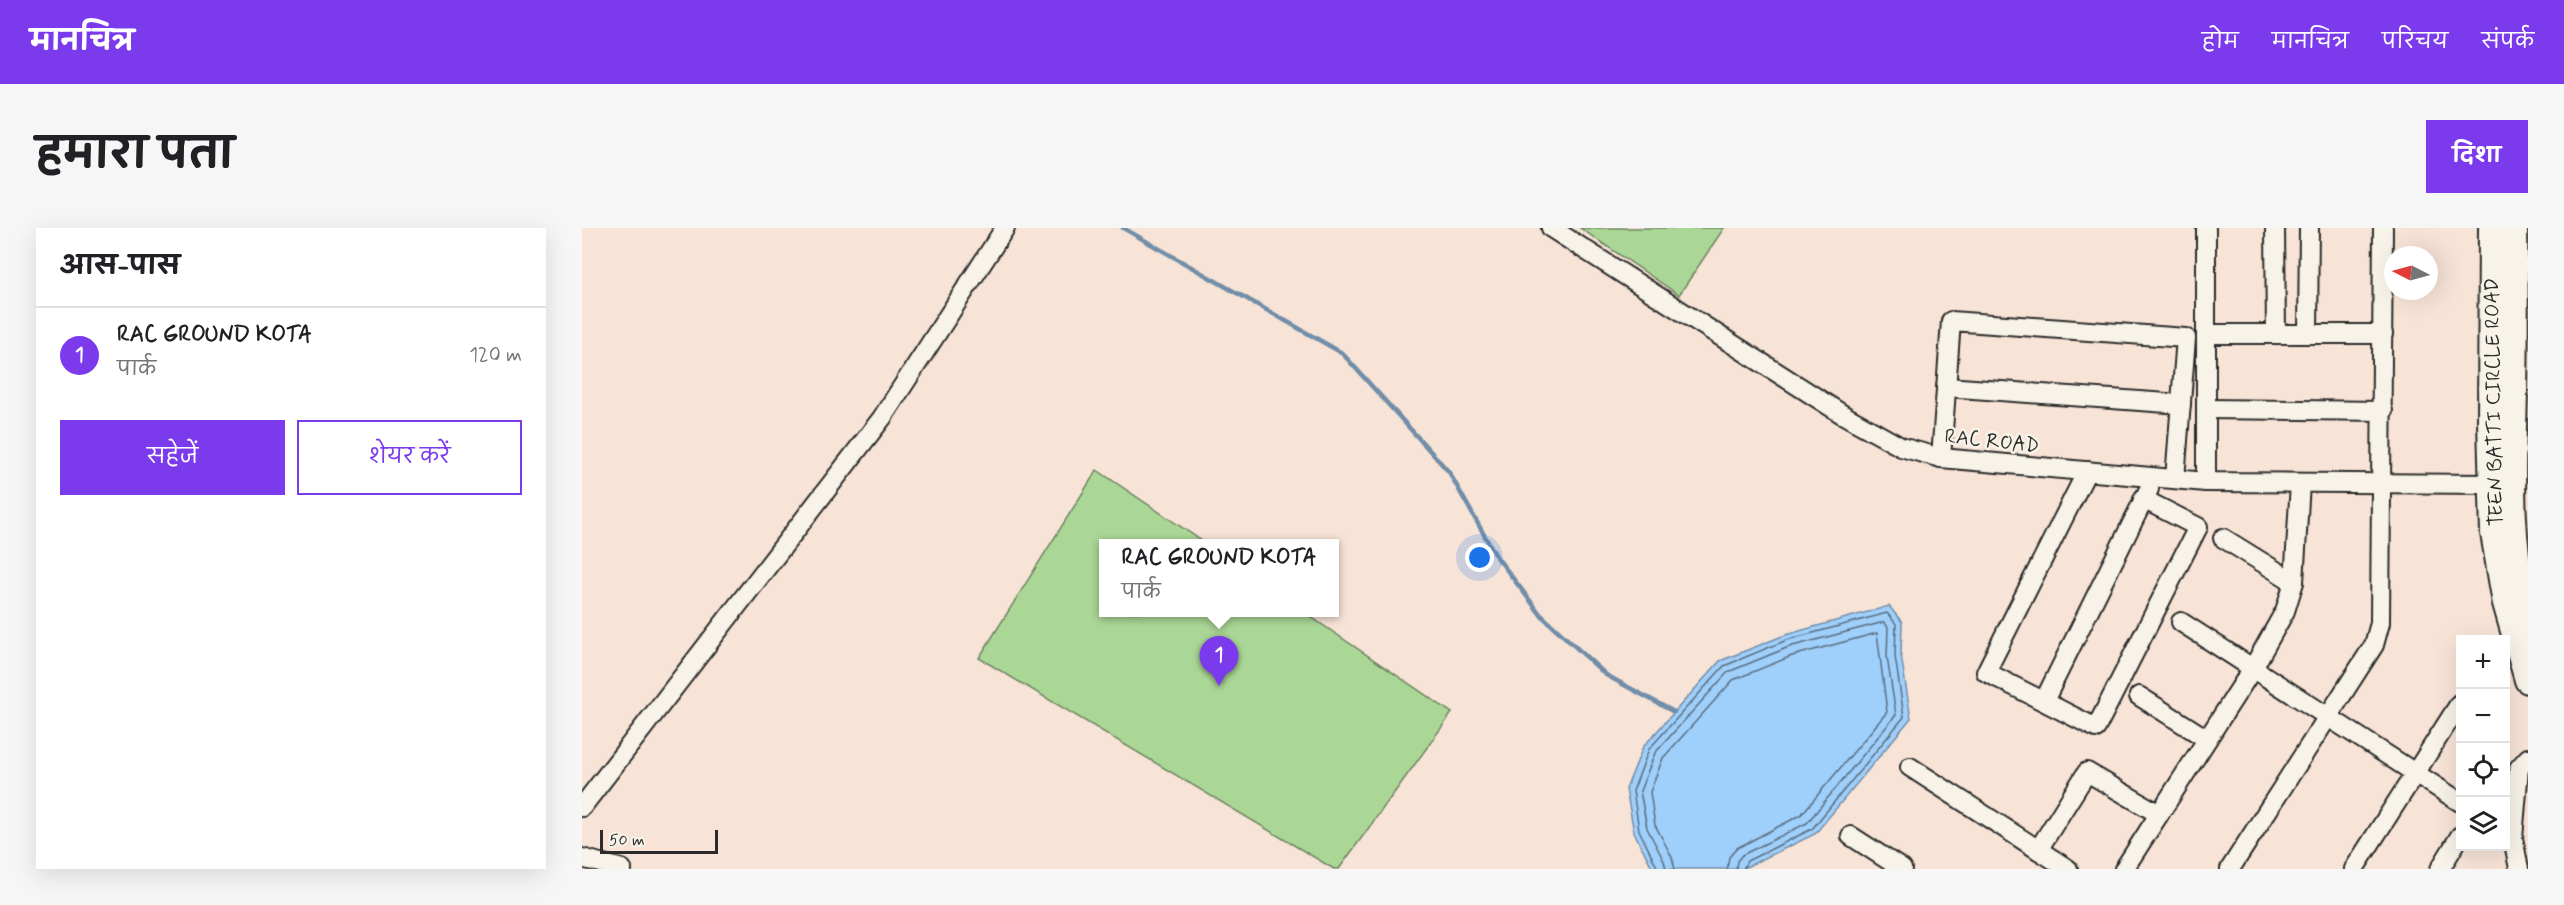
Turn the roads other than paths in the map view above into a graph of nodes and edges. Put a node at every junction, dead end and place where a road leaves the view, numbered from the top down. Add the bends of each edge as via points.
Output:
1 (1004, 228) edge
2 (1551, 228) edge
3 (2206, 228) edge
4 (2275, 228) edge
5 (2309, 228) edge
6 (2383, 228) edge
7 (2508, 238) edge
8 (2206, 334) junction
9 (2276, 334) junction
10 (2308, 334) junction
11 (2383, 334) junction
12 (1946, 387) junction
13 (2181, 404) junction
14 (2206, 409) junction
15 (2383, 411) junction
16 (1941, 458) junction
17 (2086, 471) junction
18 (2156, 478) junction
19 (2175, 479) junction
20 (2206, 482) junction
21 (2300, 483) junction
22 (2383, 483) junction
23 (2511, 493) edge
24 (2143, 499) junction
25 (2223, 538) dead end
26 (2294, 582) junction
27 (2517, 621) edge
28 (2181, 622) dead end
29 (2253, 668) junction
30 (2528, 680) edge
31 (2139, 696) dead end
32 (2044, 702) junction
33 (2456, 709) edge
34 (2328, 716) junction
35 (2207, 739) junction
36 (2528, 758) edge
37 (1910, 767) dead end
38 (2416, 772) junction
39 (2456, 799) edge
40 (582, 807) edge
41 (2159, 814) junction
42 (2510, 828) edge
43 (1851, 836) dead end
44 (2510, 838) edge
45 (2456, 843) edge
46 (2038, 850) junction
47 (582, 858) edge
48 (2127, 868) edge
49 (622, 869) edge
50 (1902, 869) edge
51 (2068, 869) edge
52 (2230, 869) edge
53 (2354, 869) edge
54 (2440, 869) edge
55 (2519, 869) edge

1 - 40 street via 882,418
2 - 16 street, RAC ROAD via 1842,414 1901,447
3 - 8 street
4 - 9 street
5 - 10 street
6 - 11 street
7 - 23 street, TEEN BATTI CIRCLE ROAD
8 - 9 street
8 - 14 street
9 - 10 street
10 - 11 street
11 - 15 street
12 - 13 street
12 - 13 street via 1951,321 2186,338
12 - 16 street
13 - 19 street
14 - 15 street
14 - 20 street
15 - 22 street
16 - 17 street, RAC ROAD
17 - 18 street, RAC ROAD
17 - 32 street via 1986,672
18 - 19 street, RAC ROAD
18 - 24 street
19 - 20 street, RAC ROAD
20 - 21 street, RAC ROAD
21 - 22 street, RAC ROAD
21 - 26 street
22 - 23 street, RAC ROAD
22 - 34 street via 2380,623 2374,645
23 - 27 street, TEEN BATTI CIRCLE ROAD via 2499,568
24 - 32 street
24 - 32 street via 2198,526 2096,728
25 - 26 street
26 - 29 street via 2285,611
27 - 30 street, TEEN BATTI CIRCLE ROAD
28 - 29 street
29 - 34 street
29 - 35 street
31 - 35 street
33 - 38 street
34 - 38 street
34 - 52 street
35 - 41 street
36 - 42 street via 2519,768
37 - 46 street
38 - 39 street
38 - 53 street
41 - 46 street via 2087,772
41 - 48 street
43 - 50 street
44 - 55 street
45 - 54 street
46 - 51 street
47 - 49 street

